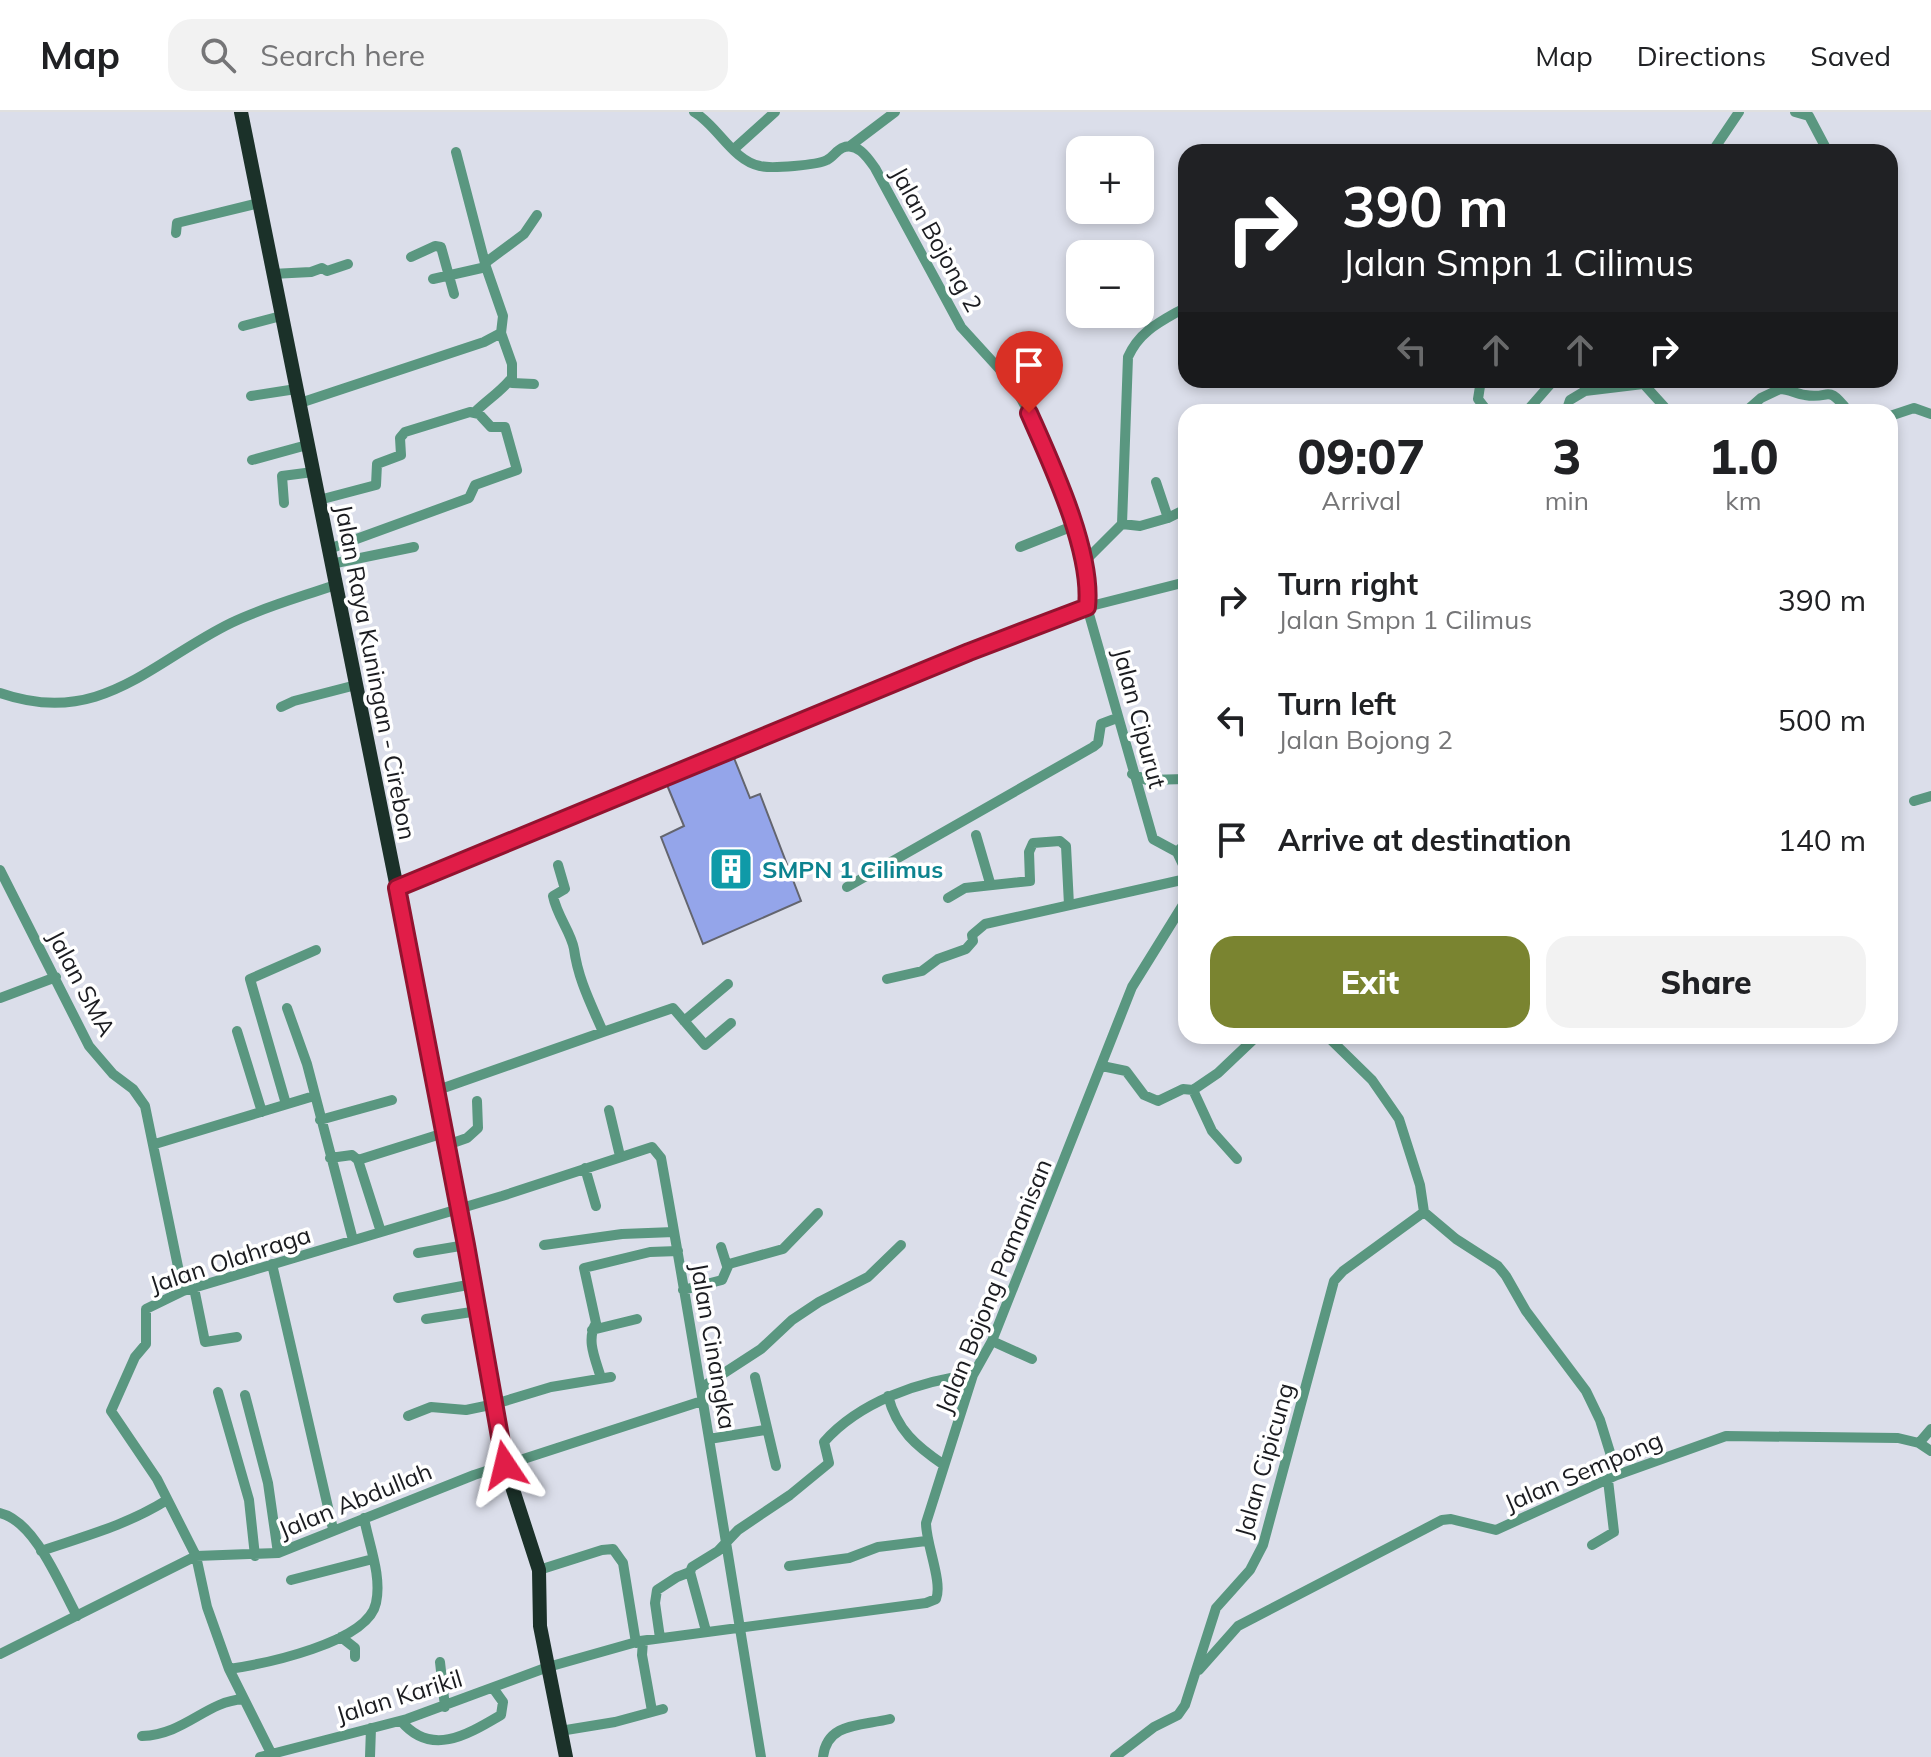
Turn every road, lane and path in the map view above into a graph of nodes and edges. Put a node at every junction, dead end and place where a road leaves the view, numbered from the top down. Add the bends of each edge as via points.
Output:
1 (241, 112) edge
2 (694, 112) edge
3 (775, 112) edge
4 (895, 112) edge
5 (1754, 112) edge
6 (1795, 112) edge
7 (1738, 114) edge
8 (1717, 144) edge
9 (1824, 144) edge
10 (850, 146) junction
11 (734, 149) junction
12 (456, 152) dead end
13 (259, 203) junction
14 (537, 215) dead end
15 (176, 233) dead end
16 (411, 257) dead end
17 (348, 264) dead end
18 (486, 265) junction
19 (272, 274) junction
20 (449, 274) junction
21 (433, 279) dead end
22 (454, 294) dead end
23 (1178, 312) edge
24 (281, 316) junction
25 (243, 326) dead end
26 (501, 333) junction
27 (510, 380) junction
28 (534, 384) dead end
29 (1547, 388) edge
30 (1604, 388) edge
31 (1647, 388) edge
32 (251, 396) dead end
33 (298, 396) junction
34 (1533, 404) edge
35 (1569, 404) edge
36 (1662, 404) edge
37 (1754, 404) edge
38 (1842, 404) edge
39 (475, 412) junction
40 (1898, 413) edge
41 (1931, 414) edge
42 (307, 445) junction
43 (252, 460) dead end
44 (313, 472) junction
45 (1156, 482) dead end
46 (319, 500) junction
47 (284, 503) dead end
48 (1178, 513) edge
49 (1168, 518) junction
50 (1122, 524) junction
51 (1073, 526) junction
52 (414, 547) dead end
53 (1020, 547) dead end
54 (330, 556) junction
55 (1084, 562) junction
56 (1178, 584) edge
57 (335, 585) junction
58 (1087, 607) junction
59 (356, 685) junction
60 (0, 693) edge
61 (281, 707) dead end
62 (1117, 718) junction
63 (1132, 774) junction
64 (1178, 779) edge
65 (1931, 796) edge
66 (1914, 801) dead end
67 (976, 835) dead end
68 (1177, 852) edge
69 (558, 865) dead end
70 (0, 870) edge
71 (1178, 881) edge
72 (990, 883) junction
73 (847, 887) dead end
74 (397, 888) junction
75 (948, 898) dead end
76 (1069, 905) junction
77 (1178, 913) edge
78 (316, 950) dead end
79 (56, 977) junction
80 (887, 979) dead end
81 (728, 984) dead end
82 (0, 998) edge
83 (287, 1008) dead end
84 (684, 1021) junction
85 (731, 1023) dead end
86 (237, 1031) dead end
87 (603, 1032) junction
88 (1249, 1044) edge
89 (1335, 1044) edge
90 (1102, 1066) junction
91 (1193, 1090) junction
92 (435, 1091) junction
93 (314, 1096) junction
94 (392, 1100) dead end
95 (477, 1101) dead end
96 (286, 1104) junction
97 (609, 1110) dead end
98 (262, 1112) junction
99 (320, 1120) junction
100 (445, 1139) junction
101 (155, 1144) junction
102 (620, 1156) junction
103 (330, 1158) junction
104 (1237, 1159) dead end
105 (358, 1160) junction
106 (585, 1168) junction
107 (596, 1206) dead end
108 (458, 1207) junction
109 (1424, 1212) junction
110 (818, 1213) dead end
111 (381, 1232) junction
112 (674, 1232) junction
113 (353, 1240) junction
114 (466, 1245) junction
115 (544, 1245) dead end
116 (901, 1245) dead end
117 (721, 1247) dead end
118 (678, 1251) junction
119 (418, 1253) dead end
120 (272, 1264) junction
121 (727, 1266) junction
122 (473, 1284) junction
123 (189, 1289) junction
124 (683, 1290) junction
125 (398, 1298) dead end
126 (478, 1311) junction
127 (426, 1319) dead end
128 (637, 1319) dead end
129 (590, 1330) junction
130 (237, 1337) dead end
131 (992, 1341) junction
132 (1032, 1359) dead end
133 (973, 1375) junction
134 (755, 1377) dead end
135 (701, 1388) junction
136 (218, 1392) dead end
137 (245, 1395) dead end
138 (888, 1396) junction
139 (702, 1401) junction
140 (495, 1404) junction
141 (408, 1416) dead end
142 (1931, 1429) edge
143 (765, 1430) junction
144 (709, 1439) junction
145 (1919, 1443) junction
146 (1931, 1451) edge
147 (505, 1465) junction
148 (944, 1465) junction
149 (776, 1466) dead end
150 (1612, 1478) junction
151 (167, 1500) junction
152 (0, 1513) edge
153 (364, 1518) junction
154 (333, 1529) junction
155 (728, 1538) junction
156 (926, 1541) junction
157 (1592, 1545) dead end
158 (41, 1551) junction
159 (278, 1553) junction
160 (196, 1556) junction
161 (255, 1556) junction
162 (373, 1559) junction
163 (789, 1566) dead end
164 (539, 1570) junction
165 (690, 1572) junction
166 (291, 1580) dead end
167 (77, 1616) junction
168 (740, 1628) junction
169 (706, 1631) junction
170 (341, 1637) junction
171 (660, 1638) junction
172 (639, 1642) junction
173 (0, 1654) edge
174 (355, 1657) dead end
175 (440, 1662) dead end
176 (1202, 1666) junction
177 (548, 1667) junction
178 (229, 1669) junction
179 (493, 1688) junction
180 (243, 1699) junction
181 (445, 1707) junction
182 (890, 1719) dead end
183 (401, 1721) junction
184 (371, 1728) junction
185 (560, 1731) junction
186 (142, 1736) dead end
187 (273, 1756) edge
188 (260, 1757) edge
189 (370, 1757) edge
190 (566, 1757) edge
191 (761, 1757) edge
192 (823, 1757) edge
193 (1115, 1757) edge

1 - 13 highway, Jalan Raya Kuningan - Cirebon
2 - 11 street
3 - 11 street
4 - 10 street
5 - 7 street
6 - 9 street via 1809,116
7 - 8 street
10 - 11 street via 824,161 772,167 753,164
10 - 51 street, Jalan Bojong 2 via 875,168 959,322 1013,384
12 - 18 street
13 - 15 street via 177,223
13 - 19 highway, Jalan Raya Kuningan - Cirebon
14 - 18 street via 524,234
16 - 20 street via 441,247
17 - 19 street via 327,271
18 - 20 street
18 - 26 street via 503,316
19 - 24 highway, Jalan Raya Kuningan - Cirebon
20 - 21 street
20 - 22 street
23 - 50 street via 1143,332 1128,357
24 - 25 street
24 - 33 highway, Jalan Raya Kuningan - Cirebon
26 - 27 street via 512,364
26 - 33 street
27 - 28 street
27 - 39 street
29 - 34 street
30 - 35 street via 1585,391
31 - 36 street
32 - 33 street
33 - 42 highway, Jalan Raya Kuningan - Cirebon
37 - 38 street via 1780,389 1810,396 1829,393
39 - 46 street via 405,432 401,455 377,464 376,485
39 - 54 street via 491,427 505,427 517,472 475,485 467,499
40 - 41 street via 1914,408
42 - 43 street
42 - 44 highway, Jalan Raya Kuningan - Cirebon
44 - 46 highway, Jalan Raya Kuningan - Cirebon
44 - 47 street via 282,476
45 - 49 street
46 - 54 highway, Jalan Raya Kuningan - Cirebon
48 - 49 street
49 - 50 street via 1140,526
50 - 55 street
51 - 53 street
51 - 55 street, Jalan Bojong 2
52 - 54 street
54 - 57 highway, Jalan Raya Kuningan - Cirebon
55 - 58 street, Jalan Bojong 2
56 - 58 street
57 - 59 highway, Jalan Raya Kuningan - Cirebon
57 - 60 street via 231,623 138,681 93,699 37,703
58 - 62 street, Jalan Cipurut
58 - 74 street
59 - 61 street
59 - 74 highway, Jalan Raya Kuningan - Cirebon
62 - 63 street, Jalan Cipurut
62 - 73 street via 1101,724 1093,747
63 - 64 street via 1147,780
63 - 68 street, Jalan Cipurut via 1153,839
65 - 66 street
67 - 72 street
69 - 87 street via 565,889 553,896 553,907 573,945 582,986
70 - 79 street, Jalan SMA
71 - 76 street
72 - 75 street
72 - 76 street via 1030,881 1033,843 1060,841 1066,846
74 - 92 highway, Jalan Raya Kuningan - Cirebon
76 - 80 street via 985,924 966,949 922,971
77 - 90 street, Jalan Bojong Pamanisan via 1132,987
78 - 96 street via 250,979
79 - 82 street
79 - 101 street, Jalan SMA via 89,1046 145,1106
81 - 84 street
83 - 93 street
84 - 85 street via 705,1045
84 - 87 street via 670,1008
86 - 98 street
87 - 92 street
88 - 91 street
89 - 109 street via 1399,1119
90 - 91 street via 1126,1071 1151,1101
90 - 131 street, Jalan Bojong Pamanisan
91 - 104 street via 1212,1131
92 - 100 highway, Jalan Raya Kuningan - Cirebon
93 - 96 street
93 - 99 street
94 - 99 street
95 - 100 street via 476,1131 467,1138
96 - 98 street
97 - 102 street
98 - 101 street
99 - 103 street
100 - 105 street
100 - 108 highway, Jalan Raya Kuningan - Cirebon
101 - 123 street, Jalan SMA
102 - 106 street, Jalan Cinangka
102 - 112 street, Jalan Cinangka via 644,1148 658,1151
103 - 105 street via 352,1155
103 - 113 street
105 - 111 street
106 - 107 street
106 - 108 street, Jalan Cinangka
108 - 111 street, Jalan Olahraga
108 - 114 highway, Jalan Raya Kuningan - Cirebon
109 - 150 street via 1502,1271 1586,1391 1600,1420
109 - 176 street, Jalan Cipicung via 1334,1281 1263,1545 1250,1570 1216,1608
110 - 121 street via 783,1249
111 - 113 street, Jalan Olahraga
112 - 115 street
112 - 118 street, Jalan Cinangka
113 - 120 street, Jalan Olahraga
114 - 119 street
114 - 122 highway, Jalan Raya Kuningan - Cirebon
116 - 135 street via 868,1277 819,1302
117 - 121 street
118 - 124 street, Jalan Cinangka
118 - 129 street via 584,1268 596,1323
120 - 123 street, Jalan Olahraga
120 - 154 street
121 - 124 street via 722,1280
122 - 125 street
122 - 126 highway, Jalan Raya Kuningan - Cirebon
123 - 130 street, Jalan SMA via 205,1342
123 - 151 street, Jalan Olahraga via 146,1309 146,1344 111,1411
124 - 135 street, Jalan Cinangka
126 - 127 street
126 - 140 highway, Jalan Raya Kuningan - Cirebon
128 - 129 street
129 - 140 street via 606,1377
131 - 132 street
131 - 133 street, Jalan Bojong Pamanisan
133 - 138 street
133 - 148 street, Jalan Bojong Pamanisan
134 - 143 street
135 - 139 street, Jalan Cinangka
136 - 161 street via 249,1500
137 - 159 street via 268,1483
138 - 148 street via 911,1442
138 - 155 street via 827,1439 829,1463
139 - 144 street, Jalan Cinangka
139 - 147 street, Jalan Abdullah
140 - 141 street via 466,1410 431,1407
140 - 147 highway, Jalan Raya Kuningan - Cirebon
142 - 145 street
143 - 144 street
143 - 149 street
144 - 155 street, Jalan Cinangka
145 - 146 street, Jalan Sempong
145 - 150 street, Jalan Sempong via 1898,1438 1726,1436
147 - 153 street, Jalan Abdullah
147 - 164 highway, Jalan Raya Kuningan - Cirebon
148 - 156 street, Jalan Bojong Pamanisan via 929,1508
150 - 157 street via 1614,1532
150 - 176 street, Jalan Sempong via 1496,1530 1451,1519 1426,1526 1238,1626
151 - 158 street via 102,1533
151 - 160 street, Jalan Olahraga
152 - 158 street via 17,1520
153 - 154 street, Jalan Abdullah
153 - 162 street
154 - 159 street, Jalan Abdullah
155 - 165 street
155 - 168 street, Jalan Cinangka
156 - 163 street
156 - 168 street, Jalan Bojong Pamanisan via 939,1591 933,1601
158 - 167 street
159 - 161 street, Jalan Abdullah
160 - 161 street, Jalan Abdullah
160 - 167 street, Jalan Abdullah
160 - 178 street, Jalan Olahraga
162 - 166 street
162 - 170 street via 372,1614
164 - 172 street via 613,1549 623,1563
164 - 177 highway, Jalan Raya Kuningan - Cirebon via 540,1626
165 - 169 street
165 - 171 street via 657,1590
167 - 173 street, Jalan Abdullah
168 - 169 street, Jalan Bojong Pamanisan
168 - 191 street, Jalan Cinangka
169 - 171 street, Jalan Bojong Pamanisan
170 - 174 street via 355,1648
170 - 178 street via 293,1656
171 - 172 street, Jalan Bojong Pamanisan
172 - 177 street, Jalan Bojong Pamanisan
172 - 185 street via 658,1710
175 - 181 street
176 - 193 street, Jalan Cipicung via 1178,1715
177 - 179 street, Jalan Karikil
177 - 185 highway, Jalan Raya Kuningan - Cirebon
178 - 180 street, Jalan Olahraga
179 - 181 street, Jalan Karikil
179 - 183 street via 503,1702 501,1715 454,1741 423,1742
180 - 186 street via 226,1700 161,1735
180 - 187 street, Jalan Olahraga
181 - 183 street, Jalan Karikil
182 - 192 street via 836,1731 825,1742
183 - 184 street, Jalan Karikil
184 - 187 street, Jalan Karikil
184 - 189 street
185 - 190 highway, Jalan Raya Kuningan - Cirebon
187 - 188 street, Jalan Karikil

